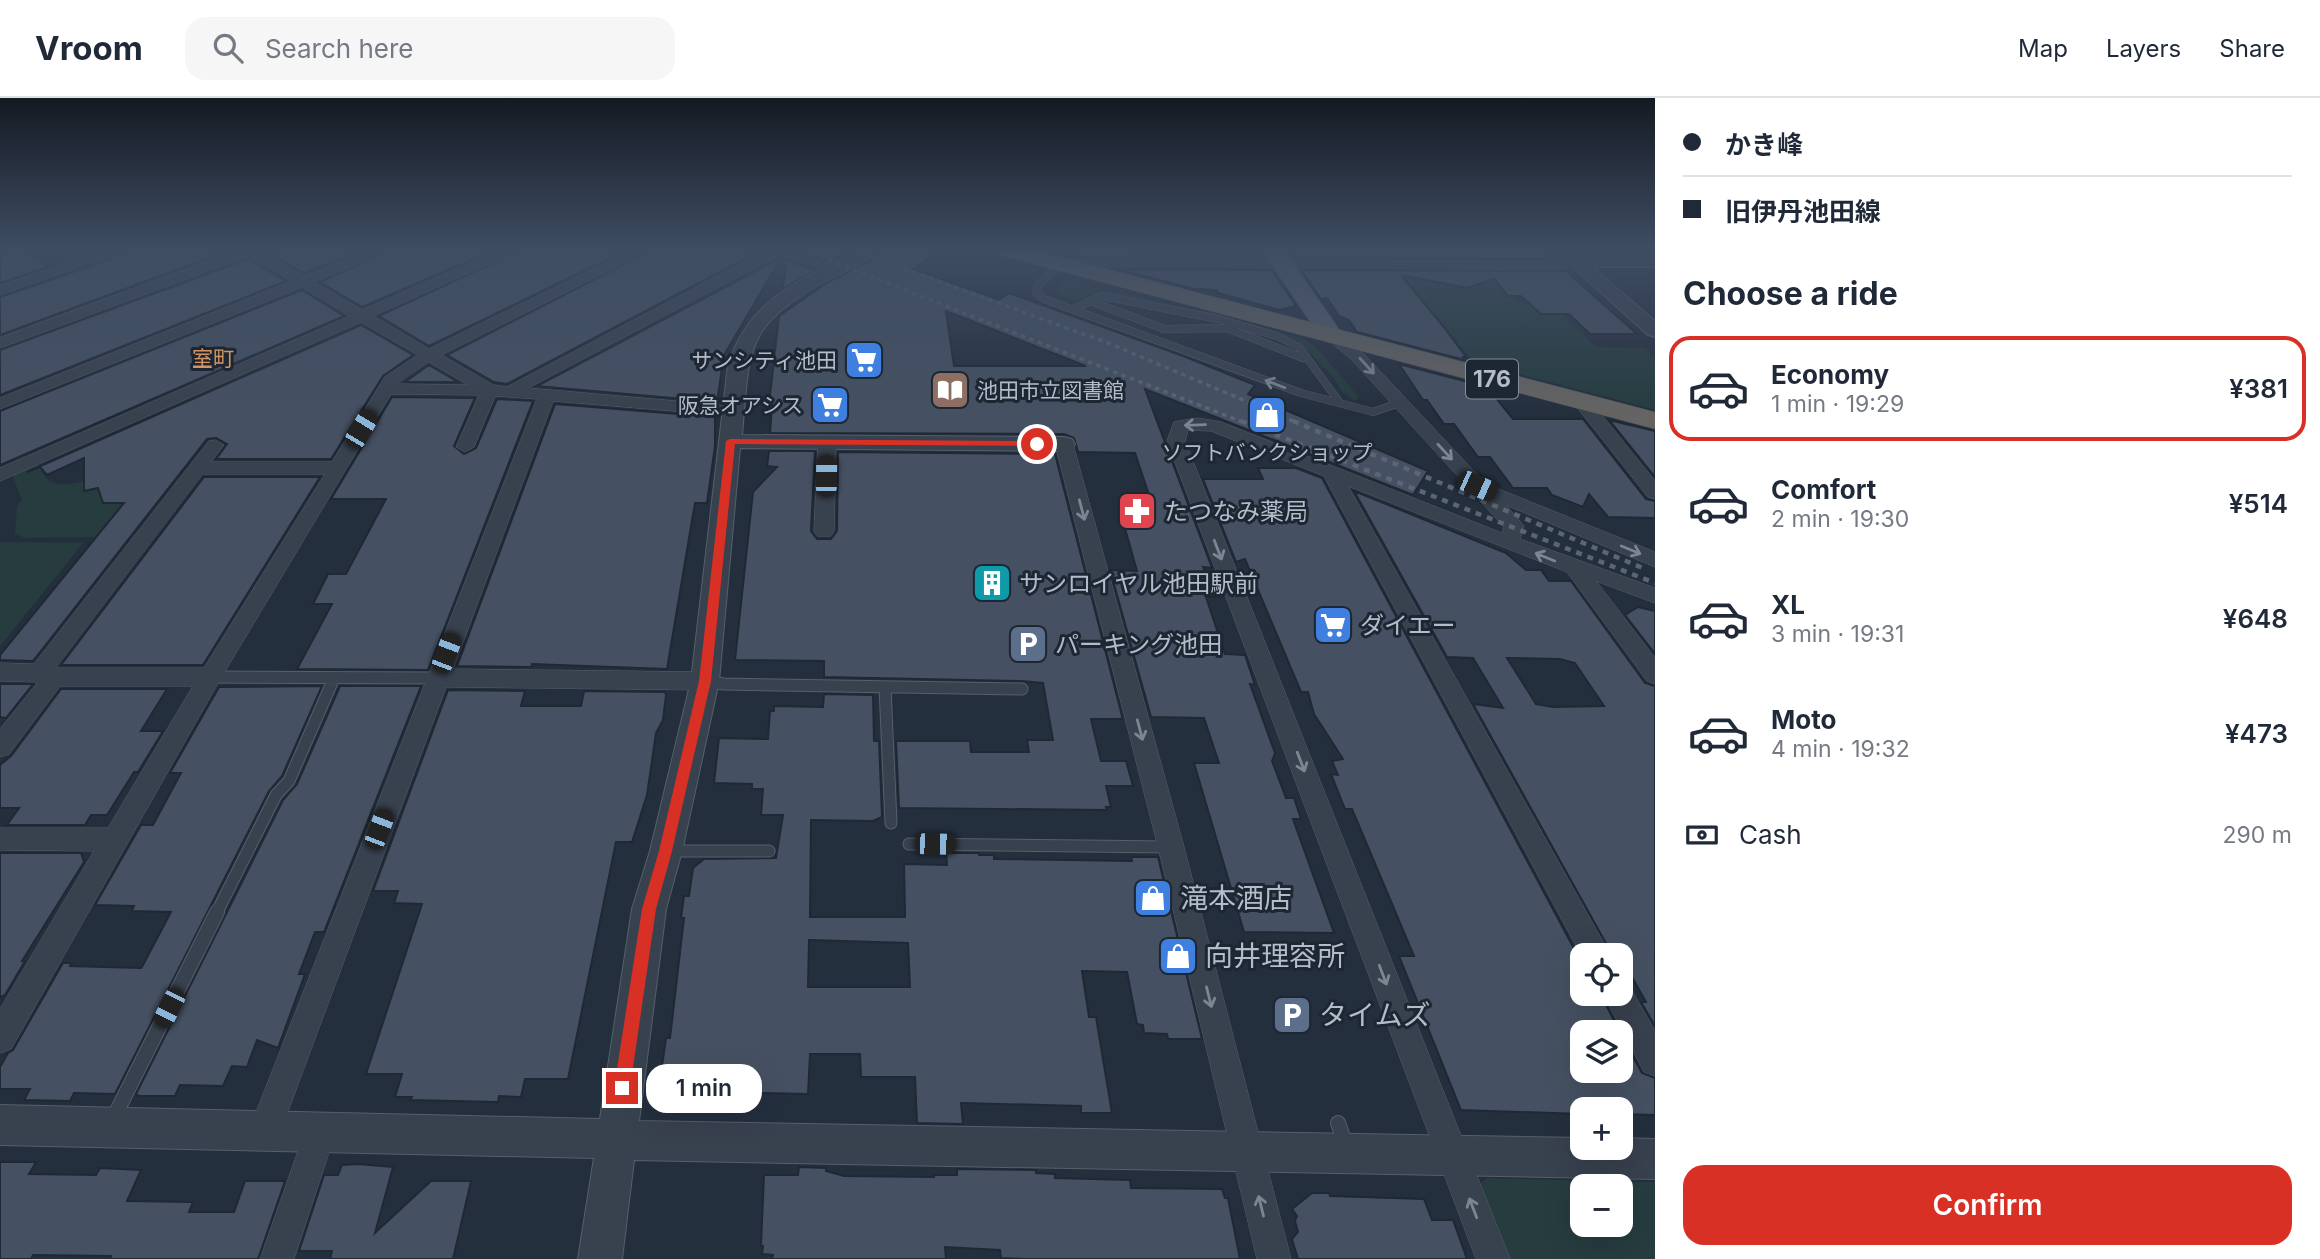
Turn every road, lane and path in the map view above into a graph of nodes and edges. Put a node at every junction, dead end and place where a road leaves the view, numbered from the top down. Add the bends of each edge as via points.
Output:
1 (104, 304) edge
2 (249, 304) edge
3 (344, 304) edge
4 (388, 304) edge
5 (533, 304) edge
6 (676, 304) edge
7 (780, 304) edge
8 (1059, 304) edge
9 (1085, 304) edge
10 (1096, 304) edge
11 (1135, 304) edge
12 (1214, 304) edge
13 (1310, 304) edge
14 (1625, 304) edge
15 (1073, 309) junction
16 (363, 315) junction
17 (1655, 331) edge
18 (1330, 334) junction
19 (0, 343) edge
20 (427, 356) junction
21 (1308, 361) junction
22 (385, 389) junction
23 (489, 390) junction
24 (509, 392) junction
25 (547, 395) junction
26 (1399, 402) junction
27 (1582, 402) junction
28 (1340, 403) junction
29 (0, 404) edge
30 (733, 411) junction
31 (1655, 421) edge
32 (730, 441) junction
33 (827, 442) junction
34 (1064, 444) joint
35 (215, 445) dead end
36 (465, 447) dead end
37 (199, 468) junction
38 (337, 468) junction
39 (1329, 470) junction
40 (0, 475) edge
41 (1477, 486) junction
42 (1655, 493) edge
43 (824, 530) dead end
44 (1509, 542) junction
45 (1655, 560) edge
46 (1573, 565) junction
47 (1655, 596) edge
48 (0, 672) edge
49 (47, 675) junction
50 (1655, 675) edge
51 (210, 677) junction
52 (334, 678) junction
53 (436, 678) junction
54 (705, 681) junction
55 (885, 687) junction
56 (1022, 689) dead end
57 (0, 747) edge
58 (891, 822) dead end
59 (0, 839) edge
60 (114, 840) junction
61 (909, 844) dead end
62 (1171, 848) junction
63 (666, 851) junction
64 (769, 851) dead end
65 (1590, 943) edge
66 (1625, 1006) edge
67 (0, 1038) edge
68 (1655, 1061) edge
69 (0, 1125) edge
70 (109, 1127) junction
71 (265, 1130) junction
72 (320, 1131) junction
73 (616, 1139) junction
74 (1248, 1153) junction
75 (1453, 1157) junction
76 (1655, 1159) edge
77 (277, 1259) edge
78 (600, 1259) edge
79 (1274, 1259) edge
80 (1493, 1259) edge

1 - 19 street
2 - 29 street
3 - 16 street
4 - 16 street
5 - 20 street
6 - 24 street
7 - 30 street via 753,328 738,365
8 - 15 lane
9 - 15 lane
10 - 21 lane via 1168,330 1227,328
11 - 21 lane via 1218,319 1278,336 1299,347
12 - 18 highway, 176
13 - 18 main road
14 - 17 street
28 -> 15 lane via 1301,393
16 - 20 street
16 - 40 street
18 -> 26 street
18 - 27 highway, 176
20 - 22 street
20 - 23 street
21 - 28 lane
22 - 23 street
22 - 38 street
23 - 24 street
23 - 36 street
24 - 25 street
25 - 30 street
25 - 53 street
26 - 28 lane via 1373,411
26 -> 41 street
27 - 31 highway, 176
27 - 42 street
30 - 32 street
32 - 33 street
32 - 54 street
33 - 34 street
33 - 43 street
34 -> 62 street
35 - 37 street
37 - 38 street
37 - 49 street
38 - 51 street
39 - 44 street
39 - 65 street
39 -> 75 street via 1215,426 1180,426 1176,441
41 - 44 street via 1514,526
41 -> 45 street
46 -> 44 street
46 - 47 street
46 - 50 street
48 - 49 street
49 - 51 street
49 - 57 street
51 - 52 lane
51 - 60 street
52 - 53 lane
52 - 70 lane via 289,781 276,795
53 - 54 street
53 - 71 street
54 - 55 lane
54 - 63 street
55 - 56 lane
55 - 58 lane
59 - 60 street
60 - 67 street
61 - 62 lane
62 -> 74 street
63 - 64 lane
63 - 73 street via 649,909
66 - 68 street
69 - 70 street
70 - 71 street
71 - 72 street
72 - 73 street
72 - 77 street
73 - 74 street
73 - 78 street
74 - 75 street via 1343,1139
79 -> 74 street
75 - 76 street
80 -> 75 street

